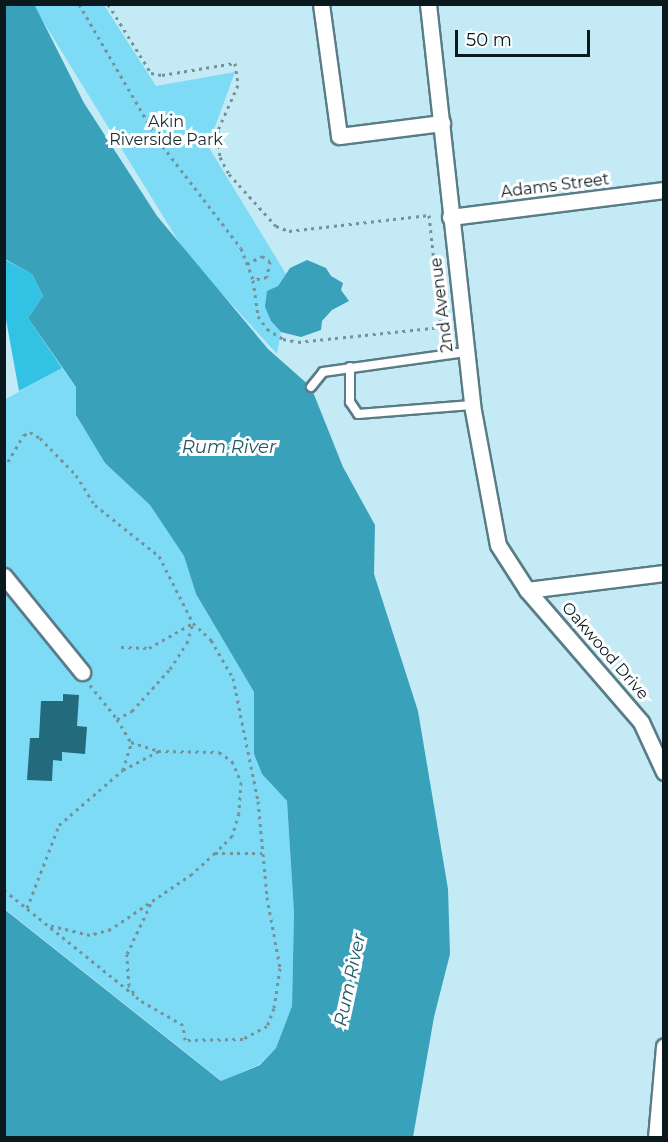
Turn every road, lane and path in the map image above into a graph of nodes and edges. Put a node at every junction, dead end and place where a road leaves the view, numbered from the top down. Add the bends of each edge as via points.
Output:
1 (79, 4) edge
2 (108, 4) edge
3 (321, 4) edge
4 (428, 4) edge
5 (442, 123) junction
6 (663, 190) edge
7 (450, 217) junction
8 (247, 264) junction
9 (253, 280) junction
10 (441, 327) junction
11 (465, 347) junction
12 (350, 367) junction
13 (311, 387) dead end
14 (472, 405) junction
15 (4, 468) edge
16 (663, 573) edge
17 (4, 576) edge
18 (527, 590) junction
19 (193, 623) junction
20 (121, 647) dead end
21 (82, 672) joint
22 (117, 719) junction
23 (131, 742) junction
24 (158, 751) junction
25 (123, 770) junction
26 (663, 772) edge
27 (215, 853) junction
28 (262, 853) junction
29 (4, 890) edge
30 (151, 903) junction
31 (27, 908) junction
32 (48, 925) junction
33 (138, 999) junction
34 (663, 1046) edge
35 (656, 1137) edge

1 - 8 path via 158,140 241,248
2 - 10 path via 151,73 162,75 236,63 238,85 218,130 220,157 229,174 276,226 289,231 429,215
3 - 5 street via 339,136
4 - 5 street, 2nd Avenue
5 - 7 street, 2nd Avenue
6 - 7 street, Adams Street
7 - 11 street, 2nd Avenue
8 - 9 path
8 - 9 path via 262,256 270,261 267,277
9 - 10 path via 258,316 267,329 283,339 298,342
10 - 11 path via 445,341
11 - 12 lane
11 - 14 street, 2nd Avenue
12 - 13 lane via 323,372
12 - 14 lane via 350,402 358,414
14 - 18 street, 2nd Avenue via 498,545
15 - 19 path via 24,435 35,434 76,475 94,505 159,556
16 - 18 street
17 - 21 street
18 - 26 street, Oakwood Drive via 641,722
19 - 20 path via 149,648
19 - 22 path via 187,643 170,669 132,711
19 - 28 path via 211,640 233,678 258,801
21 - 22 path
22 - 23 path
23 - 24 path
23 - 25 path
24 - 25 path
24 - 27 path via 219,752 232,761 241,782 239,813 232,836
25 - 31 path via 59,825
27 - 28 path
27 - 30 path
28 - 33 path via 273,945 280,968 267,1026 243,1039 185,1040 183,1025
29 - 31 path
30 - 32 path via 111,929 90,935
30 - 33 path via 127,954 129,986
31 - 32 path
32 - 33 path
34 - 35 street

